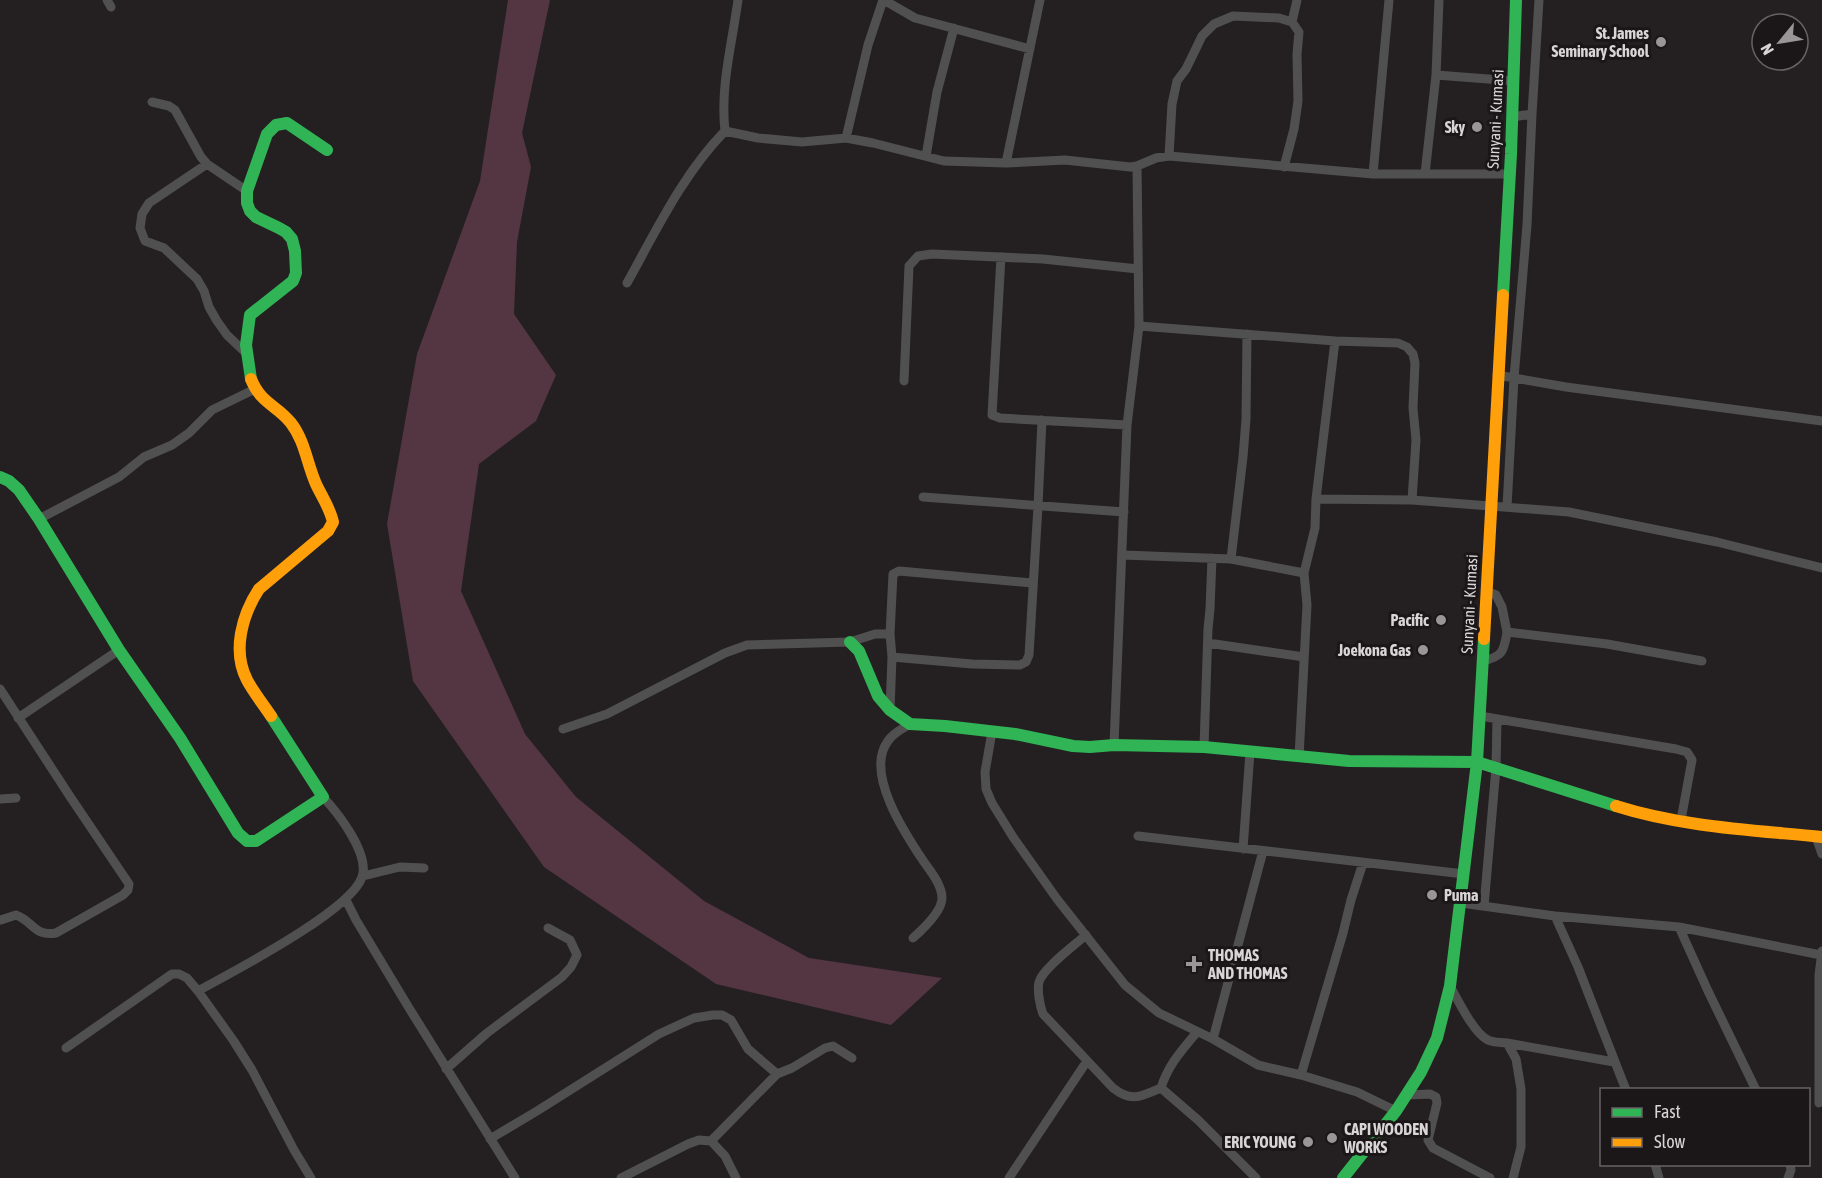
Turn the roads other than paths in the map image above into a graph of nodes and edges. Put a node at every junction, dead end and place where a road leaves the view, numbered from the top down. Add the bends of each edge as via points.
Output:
1 (738, 0) edge
2 (883, 0) edge
3 (1040, 0) edge
4 (1297, 0) edge
5 (1389, 0) edge
6 (1439, 0) edge
7 (1516, 0) edge
8 (1539, 0) edge
9 (1293, 22) junction
10 (954, 28) junction
11 (1030, 49) junction
12 (1436, 75) junction
13 (1514, 81) junction
14 (152, 102) dead end
15 (1532, 114) junction
16 (1512, 117) junction
17 (725, 131) junction
18 (846, 138) junction
19 (327, 150) dead end
20 (926, 156) junction
21 (1169, 156) junction
22 (1006, 163) junction
23 (207, 164) junction
24 (1137, 166) junction
25 (1284, 167) junction
26 (1373, 174) junction
27 (1425, 174) junction
28 (1509, 174) junction
29 (247, 191) junction
30 (1001, 257) junction
31 (1138, 269) junction
32 (627, 283) dead end
33 (1139, 326) junction
34 (1247, 334) junction
35 (1335, 341) junction
36 (247, 354) junction
37 (1497, 375) junction
38 (1514, 378) junction
39 (904, 381) dead end
40 (255, 389) junction
41 (1042, 420) junction
42 (1822, 421) edge
43 (1127, 425) junction
44 (0, 477) edge
45 (923, 497) dead end
46 (1316, 499) junction
47 (1412, 500) junction
48 (1038, 506) junction
49 (1491, 507) junction
50 (1507, 507) junction
51 (1124, 512) junction
52 (39, 519) junction
53 (1123, 555) junction
54 (1212, 558) junction
55 (1231, 559) junction
56 (1822, 568) edge
57 (1304, 573) junction
58 (1032, 582) junction
59 (1486, 591) junction
60 (1507, 632) junction
61 (890, 634) junction
62 (850, 642) junction
63 (1208, 643) junction
64 (118, 650) junction
65 (892, 657) junction
66 (1304, 657) junction
67 (1482, 661) junction
68 (1702, 662) dead end
69 (0, 689) edge
70 (890, 710) junction
71 (1480, 716) junction
72 (18, 718) junction
73 (1497, 719) junction
74 (910, 724) junction
75 (563, 729) dead end
76 (992, 732) junction
77 (1114, 745) junction
78 (1204, 747) junction
79 (1250, 752) junction
80 (1299, 756) junction
81 (1477, 762) junction
82 (1496, 768) junction
83 (323, 797) junction
84 (16, 798) dead end
85 (0, 799) edge
86 (1681, 820) junction
87 (1138, 836) dead end
88 (1819, 837) edge
89 (1243, 849) junction
90 (1263, 851) junction
91 (1822, 854) edge
92 (1363, 863) junction
93 (424, 868) dead end
94 (1464, 874) junction
95 (363, 876) junction
96 (346, 900) junction
97 (1461, 903) junction
98 (1484, 906) junction
99 (1555, 916) junction
100 (1, 920) edge
101 (1679, 927) junction
102 (548, 928) dead end
103 (1086, 935) junction
104 (913, 938) dead end
105 (1821, 952) edge
106 (1821, 975) edge
107 (1450, 986) junction
108 (198, 991) junction
109 (1197, 1032) junction
110 (1213, 1039) junction
111 (1507, 1043) junction
112 (66, 1048) dead end
113 (852, 1058) dead end
114 (1087, 1060) junction
115 (1614, 1062) junction
116 (1821, 1068) edge
117 (447, 1069) junction
118 (777, 1074) junction
119 (1301, 1075) junction
120 (1161, 1088) junction
121 (1626, 1088) edge
122 (1756, 1088) edge
123 (1407, 1095) junction
124 (1819, 1103) dead end
125 (1396, 1112) junction
126 (490, 1139) junction
127 (711, 1141) junction
128 (311, 1178) edge
129 (515, 1178) edge
130 (621, 1178) edge
131 (736, 1178) edge
132 (1009, 1178) edge
133 (1256, 1178) edge
134 (1343, 1178) edge
135 (1490, 1178) edge
136 (1513, 1178) edge

1 - 17 street via 724,89
2 - 10 street via 915,18
2 - 18 street
3 - 11 street
4 - 9 street
5 - 26 street
6 - 12 street
7 - 13 street, Sunyani - Kumasi
8 - 15 street
9 - 21 street via 1233,16 1214,24 1202,36 1177,81
9 - 25 street via 1299,32 1298,101
10 - 11 street
10 - 20 street
11 - 22 street
12 - 13 street
12 - 27 street
13 - 16 street, Sunyani - Kumasi
14 - 23 street via 175,110
15 - 16 street
15 - 38 street
16 - 28 street, Sunyani - Kumasi
17 - 18 street via 802,142
17 - 32 street via 687,179
18 - 20 street
19 - 29 street via 287,123 276,125 267,135
20 - 22 street via 944,161
21 - 24 street
21 - 25 street
22 - 24 street via 1065,160
23 - 29 street
23 - 36 street via 149,203 140,228 145,241 164,248 197,279 222,328
24 - 31 street
25 - 26 street
26 - 27 street
27 - 28 street
28 - 37 street, Sunyani - Kumasi
29 - 36 street via 248,210 253,216 291,237 297,268 293,281 250,315
30 - 31 street
30 - 39 street via 932,254 918,256 909,266
30 - 41 street via 991,412 1000,418
31 - 33 street
33 - 34 street
33 - 43 street
34 - 35 street
34 - 55 street via 1244,447
35 - 46 street
35 - 47 street via 1398,343 1413,354 1416,440
36 - 40 street via 250,381
37 - 38 street
37 - 49 street, Sunyani - Kumasi
38 - 42 street
38 - 50 street
40 - 52 street via 212,410 189,433 144,457 119,477
40 - 83 street via 294,426 333,522 328,531 254,596 239,634 240,666
41 - 43 street
41 - 48 street
43 - 51 street
44 - 52 street via 19,490
45 - 48 street
46 - 47 street
46 - 57 street via 1313,541
47 - 49 street
48 - 51 street
48 - 58 street
49 - 50 street
49 - 59 street, Sunyani - Kumasi
50 - 56 street via 1569,512
51 - 53 street
52 - 64 street
53 - 54 street
53 - 77 street
54 - 55 street
54 - 63 street
55 - 57 street
57 - 66 street
58 - 61 street via 893,574
58 - 65 street via 1026,662 972,664
59 - 60 street via 1496,595
59 - 67 street, Sunyani - Kumasi
60 - 67 street via 1503,651
60 - 68 street via 1607,644
61 - 62 street
61 - 65 street
62 - 70 street via 859,651 878,696
62 - 75 street via 747,645 725,652 607,714
63 - 66 street
63 - 78 street
64 - 72 street
64 - 83 street via 247,841 255,841
65 - 70 street
66 - 80 street
67 - 71 street, Sunyani - Kumasi
69 - 72 street
70 - 74 street
71 - 73 street
71 - 81 street, Sunyani - Kumasi
72 - 100 street via 129,884 129,890 48,935 16,915
73 - 82 street
73 - 86 street via 1687,752 1692,760
74 - 76 street
74 - 104 street via 886,743 881,759 882,780 889,803 943,897 928,923
76 - 77 street via 1073,746
76 - 103 street via 985,772 992,803 1030,862
77 - 78 street
78 - 79 street
79 - 80 street
79 - 89 street
80 - 81 street via 1373,762
81 - 82 street
81 - 94 street, Sunyani - Kumasi
82 - 86 street via 1645,815
82 - 98 street
83 - 95 street via 345,822 356,843
84 - 85 street
86 - 88 street
87 - 89 street
88 - 91 street
89 - 90 street
90 - 92 street
90 - 110 street
92 - 94 street
92 - 119 street
93 - 95 street via 400,867
94 - 97 street, Sunyani - Kumasi
95 - 96 street
96 - 108 street via 315,923
96 - 117 street
97 - 98 street
97 - 107 street, Sunyani - Kumasi
98 - 99 street
99 - 101 street
99 - 115 street
101 - 105 street
101 - 122 street
102 - 117 street via 570,940 577,955 571,967
103 - 109 street via 1125,985 1159,1013
103 - 114 street via 1049,967 1039,981 1043,1014
105 - 106 street
106 - 116 street
107 - 111 street via 1483,1038
107 - 123 street, Sunyani - Kumasi via 1437,1038
108 - 112 street via 187,978 172,974
108 - 128 street via 252,1070
109 - 110 street
109 - 120 street via 1165,1073
110 - 119 street via 1258,1065
111 - 115 street
111 - 136 street via 1516,1059 1521,1089 1521,1148
113 - 118 street via 832,1046
114 - 120 street via 1123,1096 1133,1098
114 - 132 street
115 - 121 street
116 - 124 street
117 - 126 street
118 - 126 street via 748,1049 731,1020 722,1015 694,1018 659,1034
118 - 127 street
119 - 125 street via 1357,1092
120 - 133 street
123 - 125 street, Sunyani - Kumasi
123 - 135 street via 1436,1097 1428,1140 1433,1148
125 - 134 street, Sunyani - Kumasi
126 - 129 street
127 - 130 street via 688,1144
127 - 131 street via 725,1156

